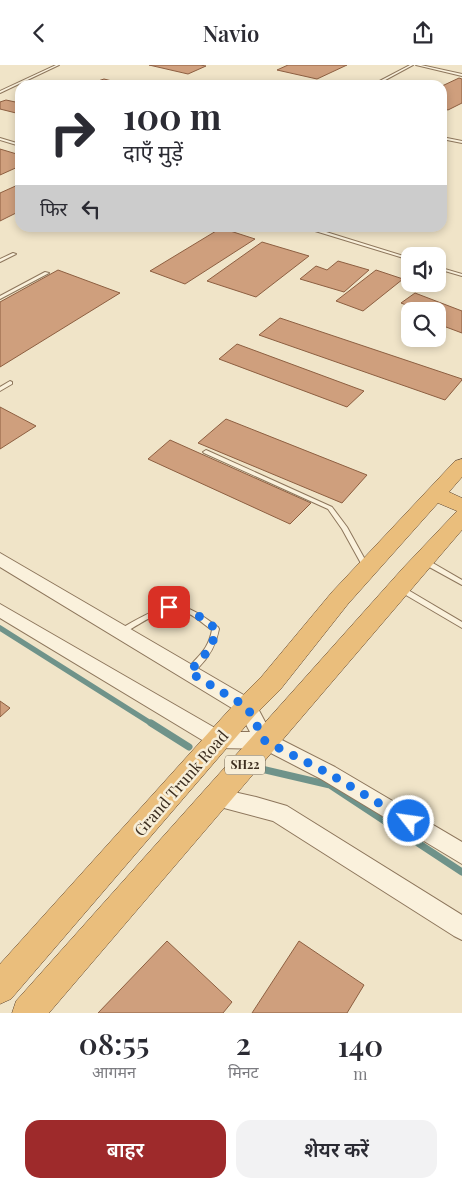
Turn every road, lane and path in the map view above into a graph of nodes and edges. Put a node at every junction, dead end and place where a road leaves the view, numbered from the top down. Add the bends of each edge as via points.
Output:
1 (58, 65) edge
2 (412, 65) edge
3 (417, 65) edge
4 (462, 75) edge
5 (26, 80) edge
6 (384, 80) edge
7 (15, 85) edge
8 (0, 92) edge
9 (0, 139) edge
10 (447, 139) edge
11 (462, 143) edge
12 (15, 144) edge
13 (321, 232) edge
14 (14, 254) dead end
15 (401, 256) edge
16 (0, 261) edge
17 (446, 270) edge
18 (47, 273) dead end
19 (462, 275) edge
20 (0, 298) edge
21 (10, 383) dead end
22 (0, 389) edge
23 (206, 452) dead end
24 (462, 465) edge
25 (436, 494) junction
26 (462, 506) edge
27 (462, 517) edge
28 (0, 559) edge
29 (423, 561) junction
30 (367, 569) junction
31 (462, 583) edge
32 (398, 587) junction
33 (0, 610) edge
34 (462, 625) edge
35 (122, 631) junction
36 (189, 672) junction
37 (247, 707) junction
38 (219, 740) junction
39 (265, 741) junction
40 (216, 797) junction
41 (462, 854) edge
42 (462, 928) edge
43 (0, 988) edge
44 (28, 1013) edge

1 - 5 lane
2 - 6 lane
3 - 4 lane
7 - 8 lane
9 - 12 lane
10 - 11 lane
13 - 15 lane
14 - 16 lane
17 - 19 lane
18 - 20 lane
21 - 22 lane
23 - 30 lane via 330,508
24 - 25 highway, Grand Trunk Road / SH22
25 - 26 highway
25 - 30 highway, Grand Trunk Road / SH22
27 - 29 highway, SH22
28 - 35 street
29 - 31 lane
29 - 32 highway, SH22
30 - 37 highway, Grand Trunk Road / SH22
32 - 34 lane
32 - 39 highway, SH22
33 - 38 street
35 - 36 street
35 - 36 lane via 169,607 180,607 197,614 216,629 209,651
36 - 37 street
37 - 38 highway, Grand Trunk Road / SH22
37 - 39 street
38 - 39 street
38 - 43 highway, Grand Trunk Road / SH22
39 - 40 highway, SH22
39 - 41 street via 328,773
40 - 42 street via 279,813
40 - 44 highway, SH22

